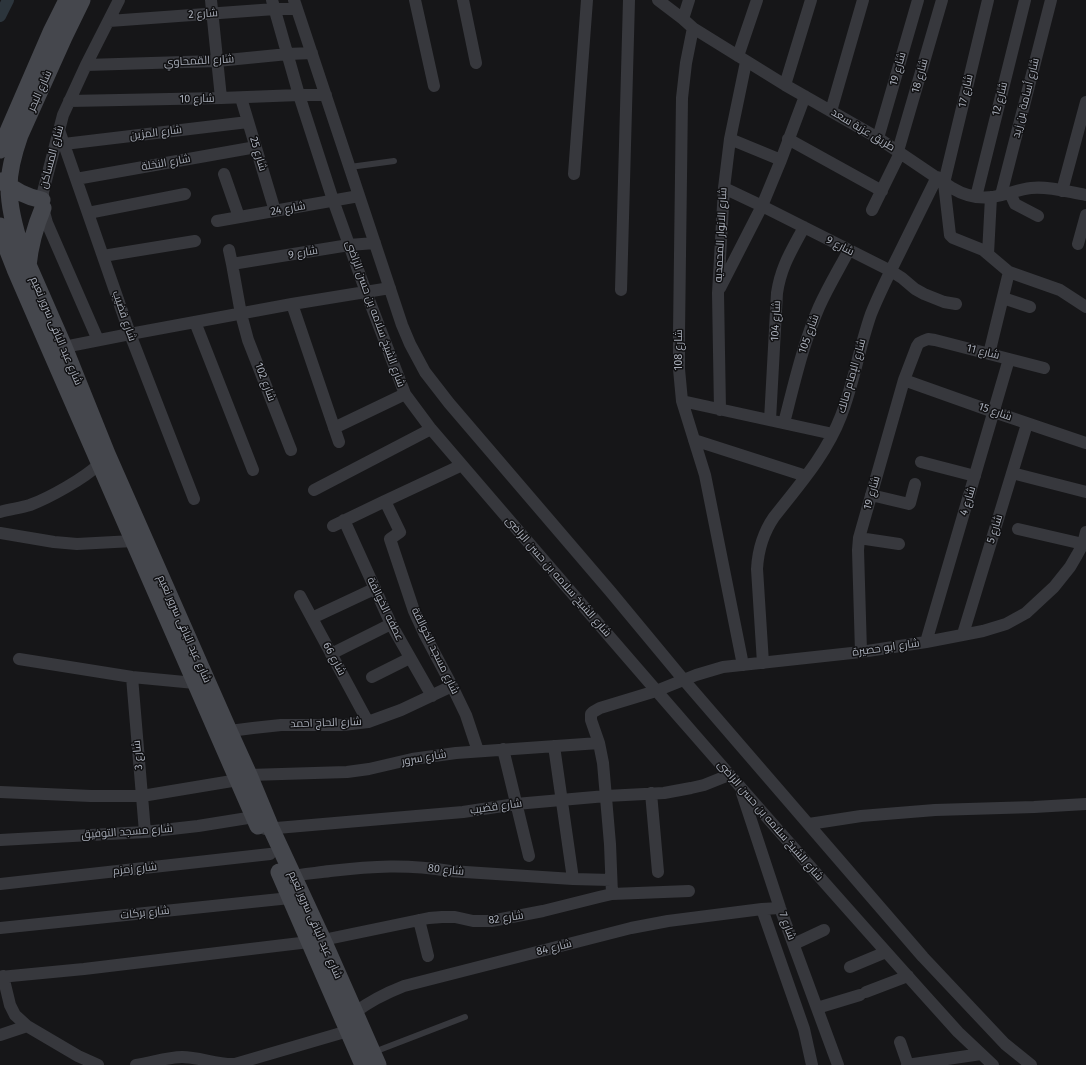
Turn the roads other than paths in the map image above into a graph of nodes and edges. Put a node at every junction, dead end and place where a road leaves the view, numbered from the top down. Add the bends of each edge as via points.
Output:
1 (67, 0) edge
2 (82, 0) edge
3 (119, 0) edge
4 (211, 0) edge
5 (415, 0) edge
6 (463, 0) edge
7 (587, 0) edge
8 (630, 0) edge
9 (658, 0) edge
10 (688, 0) edge
11 (757, 0) edge
12 (811, 0) edge
13 (863, 0) edge
14 (918, 0) edge
15 (942, 0) edge
16 (988, 0) edge
17 (1025, 0) edge
18 (1051, 0) edge
19 (296, 4) edge
20 (274, 5) edge
21 (212, 14) junction
22 (683, 19) junction
23 (109, 21) junction
24 (693, 28) junction
25 (312, 53) junction
26 (288, 54) junction
27 (742, 59) junction
28 (217, 61) junction
29 (476, 63) dead end
30 (86, 65) junction
31 (785, 85) junction
32 (434, 86) dead end
33 (299, 95) junction
34 (326, 95) junction
35 (805, 96) junction
36 (221, 98) junction
37 (241, 98) junction
38 (69, 101) junction
39 (1086, 102) edge
40 (832, 111) junction
41 (248, 122) junction
42 (59, 130) junction
43 (1082, 134) edge
44 (878, 138) junction
45 (730, 139) junction
46 (788, 140) junction
47 (64, 144) junction
48 (256, 147) junction
49 (0, 150) edge
50 (899, 152) junction
51 (781, 160) junction
52 (394, 161) dead end
53 (350, 167) junction
54 (224, 174) dead end
55 (574, 174) dead end
56 (76, 179) junction
57 (940, 180) junction
58 (4, 184) edge
59 (724, 188) junction
60 (1062, 190) junction
61 (882, 191) junction
62 (185, 194) dead end
63 (1001, 195) junction
64 (1086, 195) edge
65 (359, 196) junction
66 (976, 197) junction
67 (333, 200) junction
68 (43, 204) junction
69 (762, 206) junction
70 (872, 210) dead end
71 (275, 211) junction
72 (88, 214) junction
73 (1086, 215) edge
74 (1038, 216) dead end
75 (239, 217) junction
76 (217, 221) dead end
77 (0, 226) edge
78 (804, 227) junction
79 (195, 241) dead end
80 (375, 243) junction
81 (1078, 244) dead end
82 (349, 245) junction
83 (229, 250) dead end
84 (849, 250) junction
85 (988, 254) junction
86 (103, 256) junction
87 (232, 264) junction
88 (28, 266) junction
89 (891, 271) junction
90 (1009, 272) junction
91 (390, 288) junction
92 (621, 290) dead end
93 (366, 292) junction
94 (718, 293) junction
95 (1003, 298) junction
96 (292, 304) junction
97 (956, 304) dead end
98 (1030, 307) dead end
99 (1086, 307) edge
100 (241, 314) junction
101 (195, 322) junction
102 (130, 334) junction
103 (98, 340) junction
104 (923, 341) joint
105 (64, 347) junction
106 (989, 354) junction
107 (1009, 359) junction
108 (1044, 368) dead end
109 (904, 380) junction
110 (405, 394) junction
111 (682, 401) junction
112 (720, 410) junction
113 (994, 412) junction
114 (770, 420) junction
115 (784, 423) junction
116 (1027, 424) junction
117 (334, 428) junction
118 (431, 429) junction
119 (833, 434) junction
120 (694, 440) junction
121 (339, 442) dead end
122 (1086, 443) edge
123 (291, 450) dead end
124 (921, 462) dead end
125 (99, 464) junction
126 (462, 465) junction
127 (253, 470) dead end
128 (1012, 473) junction
129 (806, 476) junction
130 (975, 476) junction
131 (915, 484) dead end
132 (314, 490) dead end
133 (1086, 492) edge
134 (871, 495) junction
135 (194, 499) dead end
136 (385, 501) junction
137 (0, 512) edge
138 (1018, 529) dead end
139 (0, 533) edge
140 (859, 538) junction
141 (1084, 538) edge
142 (133, 541) junction
143 (899, 544) dead end
144 (374, 589) junction
145 (300, 596) dead end
146 (312, 618) junction
147 (391, 624) junction
148 (963, 634) junction
149 (926, 642) junction
150 (861, 652) junction
151 (331, 654) junction
152 (410, 658) junction
153 (19, 659) dead end
154 (763, 663) junction
155 (743, 665) junction
156 (132, 677) junction
157 (372, 677) dead end
158 (683, 679) junction
159 (195, 683) junction
160 (452, 686) junction
161 (656, 691) junction
162 (432, 696) junction
163 (368, 722) junction
164 (223, 732) junction
165 (599, 743) junction
166 (554, 746) junction
167 (503, 749) junction
168 (478, 752) junction
169 (729, 775) junction
170 (244, 778) junction
171 (740, 786) junction
172 (0, 792) edge
173 (651, 793) junction
174 (142, 796) junction
175 (606, 796) junction
176 (562, 800) junction
177 (516, 804) junction
178 (1086, 804) edge
179 (809, 824) junction
180 (262, 825) junction
181 (146, 832) junction
182 (0, 840) edge
183 (270, 854) junction
184 (529, 856) dead end
185 (658, 872) dead end
186 (288, 877) junction
187 (573, 879) junction
188 (611, 880) junction
189 (0, 884) edge
190 (689, 890) dead end
191 (612, 894) junction
192 (290, 898) junction
193 (780, 908) junction
194 (762, 909) junction
195 (418, 920) junction
196 (0, 928) edge
197 (824, 930) dead end
198 (316, 941) junction
199 (794, 944) junction
200 (886, 952) junction
201 (428, 956) dead end
202 (850, 967) dead end
203 (908, 976) junction
204 (2, 977) edge
205 (817, 1008) junction
206 (354, 1012) junction
207 (465, 1016) dead end
208 (27, 1026) junction
209 (348, 1031) junction
210 (0, 1035) edge
211 (900, 1042) dead end
212 (981, 1054) junction
213 (371, 1061) edge
214 (98, 1065) edge
215 (136, 1065) edge
216 (812, 1065) edge
217 (838, 1065) edge
218 (907, 1065) edge
219 (993, 1065) edge
220 (1031, 1065) edge

1 - 49 street, شارع البحر
2 - 58 street, شارع البحر via 20,135
3 - 23 street, شارع المساكن
4 - 21 street
5 - 32 street
6 - 29 street
7 - 55 street
8 - 92 street
9 - 22 street, طريق عزبة سعد
10 - 22 street
11 - 27 street, شارع الانوار المحمديه
12 - 31 street
13 - 40 street
14 - 44 street, شارع 19
15 - 50 street, شارع 18
16 - 57 street, شارع 17
17 - 66 street, شارع 12
18 - 63 street, شارع أسامة بن زيد
19 - 20 street, شارع 2
19 - 25 street, شارع الشيخ سلامه بن حسن الراضى
20 - 21 street, شارع 2
20 - 26 street, شارع الشيخ سلامه بن حسن الراضى
21 - 23 street, شارع 2
21 - 28 street
22 - 24 street, طريق عزبة سعد
23 - 30 street, شارع المساكن
24 - 27 street, طريق عزبة سعد
24 - 111 street, شارع 108 via 682,98 679,369
25 - 26 street, شارع القمحاوي
25 - 34 street, شارع الشيخ سلامه بن حسن الراضى
26 - 28 street, شارع القمحاوي
26 - 33 street, شارع الشيخ سلامه بن حسن الراضى
27 - 31 street, طريق عزبة سعد
27 - 45 street, شارع الانوار المحمديه
28 - 30 street, شارع القمحاوي
28 - 36 street
30 - 38 street, شارع المساكن
31 - 35 street, طريق عزبة سعد
33 - 34 street, شارع 10
33 - 37 street, شارع 10
33 - 67 street, شارع الشيخ سلامه بن حسن الراضى
34 - 53 street, شارع الشيخ سلامه بن حسن الراضى
35 - 40 street, طريق عزبة سعد
35 - 46 street
36 - 37 street, شارع 10
36 - 38 street, شارع 10
37 - 41 street, شارع 25
38 - 42 street, شارع المساكن
39 - 43 street
40 - 44 street, طريق عزبة سعد
41 - 47 street, شارع المزين
41 - 48 street, شارع 25
42 - 47 street, شارع قضيب
42 - 68 street, شارع المساكن via 45,184
43 - 60 street
44 - 50 street, طريق عزبة سعد
45 - 51 street
45 - 59 street, شارع الانوار المحمديه
46 - 51 street
46 - 61 street
47 - 56 street, شارع قضيب
48 - 56 street, شارع النخلة
48 - 71 street, شارع 25
50 - 57 street, طريق عزبة سعد
50 - 61 street, شارع 18
51 - 69 street
52 - 53 lane
53 - 65 street, شارع الشيخ سلامه بن حسن الراضى
54 - 75 street
56 - 72 street, شارع قضيب
57 - 66 street, طريق عزبة سعد via 964,194
57 - 85 street via 951,236
57 - 89 street, شارع الإمام مالك
58 - 68 street
58 - 88 street, شارع عبد الباقى سرور نعيم via 12,219
59 - 69 street, شارع 9
59 - 94 street, شارع الانوار المحمديه
60 - 63 street, طريق عزبة سعد via 1031,188
60 - 64 street, طريق عزبة سعد
61 - 70 street, شارع 18
62 - 72 street
63 - 66 street, طريق عزبة سعد
63 - 74 street
63 - 85 street, شارع أسامة بن زيد
65 - 67 street, شارع 24
65 - 80 street, شارع الشيخ سلامه بن حسن الراضى
67 - 71 street, شارع 24
67 - 82 street, شارع الشيخ سلامه بن حسن الراضى
68 - 88 street via 33,236
68 - 103 street, شارع المساكن via 47,223
69 - 78 street, شارع 9
69 - 94 street
71 - 75 street, شارع 24
72 - 86 street, شارع قضيب
73 - 81 street
75 - 76 street, شارع 24
77 - 125 street, شارع عبد الباقى سرور نعيم via 18,276
78 - 84 street, شارع 9
78 - 114 street, شارع 104 via 779,279
79 - 86 street
80 - 82 street, شارع 9
80 - 91 street, شارع الشيخ سلامه بن حسن الراضى
82 - 87 street, شارع 9
82 - 93 street, شارع الشيخ سلامه بن حسن الراضى
83 - 87 street, شارع 102
84 - 89 street, شارع 9
84 - 115 street, شارع 105 via 807,337
85 - 90 street
86 - 102 street, شارع قضيب
87 - 100 street, شارع 102
88 - 105 street, شارع عبد الباقى سرور نعيم
89 - 97 street, شارع 9 via 924,294
89 - 119 street, شارع الإمام مالك via 876,301 861,346 853,382
90 - 95 street
90 - 99 street via 1060,290
91 - 93 street
91 - 158 street, شارع الشيخ سلامه بن حسن الراضى via 402,325 425,372
93 - 96 street
93 - 110 street, شارع الشيخ سلامه بن حسن الراضى
94 - 112 street, شارع الانوار المحمديه
95 - 98 street
95 - 106 street
96 - 100 street
96 - 117 street
100 - 101 street
100 - 123 street, شارع 102 via 248,340
101 - 102 street
101 - 127 street
102 - 103 street
102 - 135 street, شارع قضيب
103 - 105 street
104 - 106 street, شارع 11 via 935,340
104 - 109 street, شارع 19 via 917,346
105 - 164 street, شارع عبد الباقى سرور نعيم
106 - 107 street, شارع 11
107 - 108 street, شارع 11
107 - 113 street, شارع 4
109 - 113 street, شارع 15
109 - 134 street, شارع 19
110 - 117 street
110 - 118 street, شارع الشيخ سلامه بن حسن الراضى
111 - 112 street
111 - 120 street, شارع 108
112 - 114 street
113 - 116 street, شارع 15
113 - 130 street, شارع 4
114 - 115 street
115 - 119 street
116 - 122 street, شارع 15
116 - 128 street, شارع 5
117 - 121 street
118 - 126 street, شارع الشيخ سلامه بن حسن الراضى
118 - 132 street
119 - 129 street, شارع الإمام مالك
120 - 129 street
120 - 155 street, شارع 108 via 705,475
124 - 130 street
125 - 137 street via 51,495 29,505
125 - 142 street, شارع عبد الباقى سرور نعيم
126 - 136 street
126 - 161 street, شارع الشيخ سلامه بن حسن الراضى
128 - 133 street
128 - 148 street, شارع 5
129 - 154 street, شارع الإمام مالك via 771,521 759,550 757,569
130 - 149 street, شارع 4
131 - 134 street via 909,504
134 - 140 street, شارع 19
136 - 144 street, عطفه الخوالقة via 338,523
136 - 160 street, شارع مسجد الخوالقة via 400,532 390,539 412,605
138 - 141 street
139 - 142 street via 77,544
140 - 143 street
140 - 150 street, شارع 19
141 - 148 street, شارع ابو حصيرة via 1063,577 1026,613 994,628
142 - 159 street, شارع عبد الباقى سرور نعيم
144 - 146 street
144 - 147 street, عطفه الخوالقة
145 - 146 street, شارع 66
146 - 151 street, شارع 66
147 - 151 street
147 - 152 street, عطفه الخوالقة
148 - 149 street, شارع ابو حصيرة
149 - 150 street, شارع ابو حصيرة
150 - 154 street, شارع ابو حصيرة
151 - 163 street, شارع 66
152 - 157 street
152 - 162 street, عطفه الخوالقة
153 - 156 street
154 - 155 street, شارع ابو حصيرة
155 - 158 street, شارع ابو حصيرة
156 - 159 street
156 - 174 street, شارع 3
158 - 161 street, شارع ابو حصيرة
158 - 179 street, شارع الشيخ سلامه بن حسن الراضى
159 - 164 street, شارع عبد الباقى سرور نعيم
160 - 162 street, شارع الحاج احمد
160 - 168 street, شارع مسجد الخوالقة via 466,716
161 - 165 street, شارع ابو حصيرة via 593,712 591,720
161 - 169 street, شارع الشيخ سلامه بن حسن الراضى
162 - 163 street, شارع الحاج احمد
163 - 164 street, شارع الحاج احمد via 281,725
164 - 170 street, شارع عبد الباقى سرور نعيم
165 - 166 street, شارع سرور
165 - 175 street
166 - 167 street, شارع سرور
166 - 176 street
167 - 168 street, شارع سرور
167 - 177 street
168 - 170 street, شارع سرور via 412,759 347,772
169 - 171 street, شارع الشيخ سلامه بن حسن الراضى
169 - 173 street, شارع قضيب via 691,788
170 - 174 street, شارع سرور
170 - 180 street, شارع عبد الباقى سرور نعيم
171 - 193 street, شارع 7
171 - 200 street, شارع الشيخ سلامه بن حسن الراضى
172 - 174 street, شارع سرور
173 - 175 street, شارع قضيب
173 - 185 street
174 - 181 street, شارع 3
175 - 176 street, شارع قضيب
175 - 188 street
176 - 177 street, شارع قضيب
176 - 187 street
177 - 180 street, شارع قضيب via 463,812
177 - 184 street
178 - 179 street via 935,810 861,816
179 - 220 street, شارع الشيخ سلامه بن حسن الراضى via 923,957 1005,1044
180 - 181 street, شارع مسجد التوفيق via 198,826
180 - 183 street, شارع عبد الباقى سرور نعيم
180 - 186 street, شارع عبد الباقى سرور نعيم
181 - 182 street, شارع مسجد التوفيق
183 - 186 street, شارع عبد الباقى سرور نعيم
183 - 189 street, شارع زمزم
186 - 187 street, شارع 80 via 399,866
186 - 192 street, شارع عبد الباقى سرور نعيم
186 - 198 street, شارع عبد الباقى سرور نعيم
187 - 188 street, شارع 80
188 - 191 street
190 - 191 street, شارع 82
191 - 195 street, شارع 82 via 499,920 442,917
192 - 196 street, شارع بركات
192 - 198 street, شارع عبد الباقى سرور نعيم
193 - 194 street, شارع 84
193 - 199 street, شارع 7
194 - 206 street, شارع 84 via 668,921 617,932 404,986 381,995
194 - 216 street via 804,1029
195 - 198 street, شارع 82
195 - 201 street
197 - 199 street
198 - 204 street, شارع 82
198 - 206 street, شارع عبد الباقى سرور نعيم
198 - 209 street, شارع عبد الباقى سرور نعيم
199 - 205 street, شارع 7
200 - 202 street
200 - 203 street, شارع الشيخ سلامه بن حسن الراضى
203 - 205 street
203 - 212 street, شارع الشيخ سلامه بن حسن الراضى
204 - 208 street via 10,1006
205 - 217 street, شارع 7
206 - 213 street, شارع عبد الباقى سرور نعيم
207 - 213 lane
208 - 210 street
208 - 214 street
209 - 213 street, شارع عبد الباقى سرور نعيم
209 - 215 street via 235,1064 226,1065 182,1057
211 - 218 street
212 - 218 street
212 - 219 street, شارع الشيخ سلامه بن حسن الراضى

